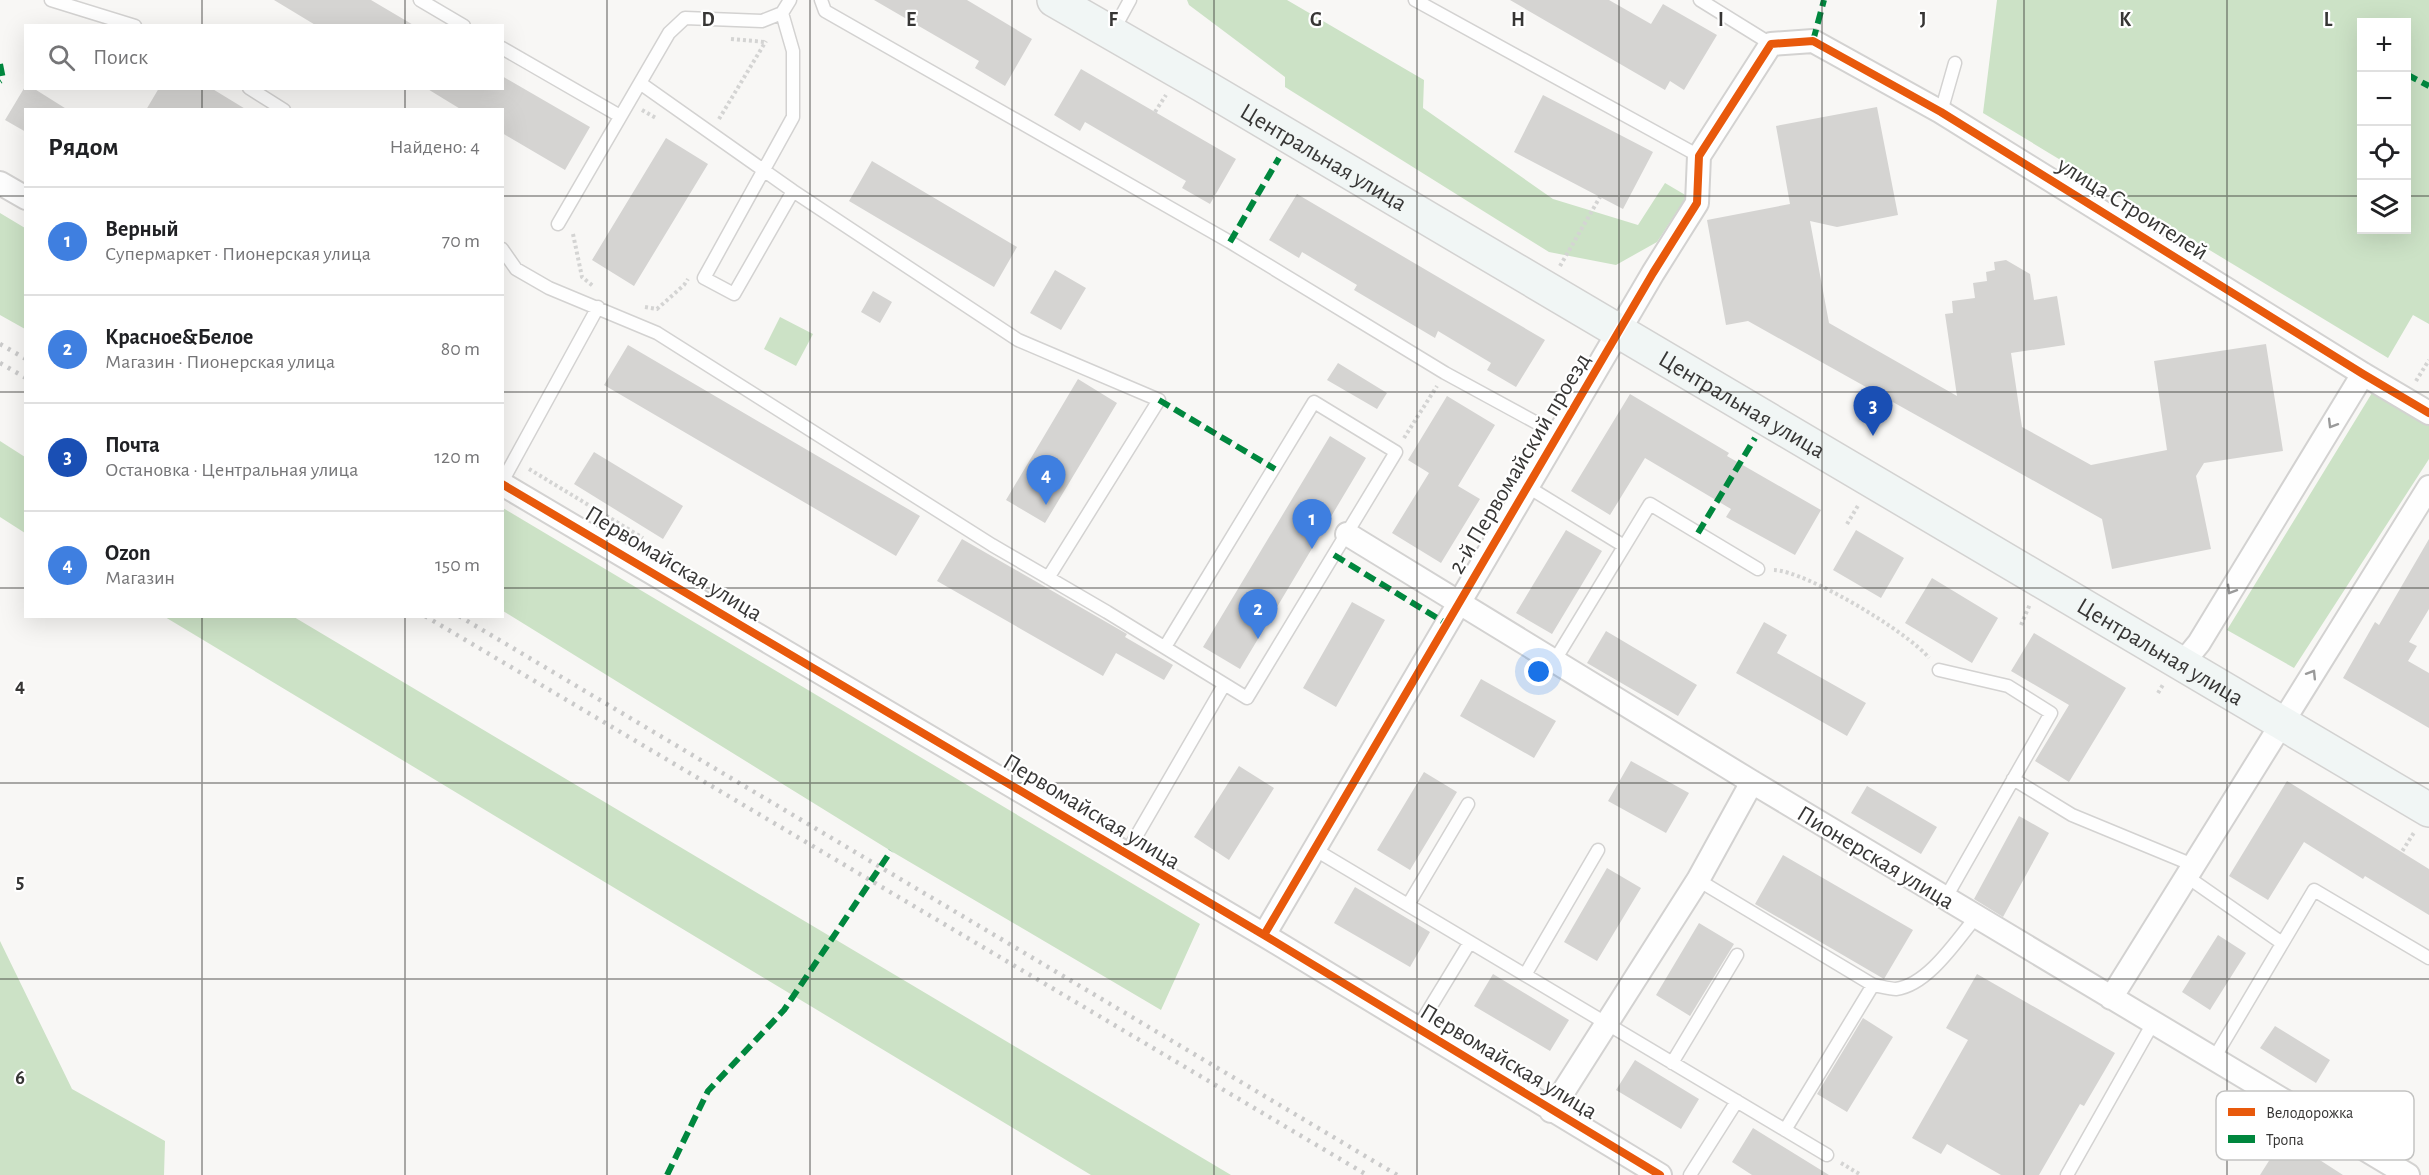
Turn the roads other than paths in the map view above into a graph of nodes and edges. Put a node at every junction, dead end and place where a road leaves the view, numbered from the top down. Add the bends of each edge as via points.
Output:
1 (51, 0) edge
2 (420, 0) edge
3 (790, 0) edge
4 (821, 0) edge
5 (1054, 0) edge
6 (1130, 0) edge
7 (1415, 0) edge
8 (1700, 0) edge
9 (782, 13) junction
10 (129, 24) edge
11 (461, 24) edge
12 (1111, 34) junction
13 (1771, 44) junction
14 (504, 49) edge
15 (1955, 63) dead end
16 (644, 86) junction
17 (252, 90) edge
18 (281, 108) edge
19 (1941, 112) junction
20 (620, 116) junction
21 (1699, 156) junction
22 (765, 170) junction
23 (0, 183) edge
24 (793, 191) junction
25 (24, 197) edge
26 (564, 224) road end
27 (504, 252) edge
28 (598, 307) junction
29 (1619, 333) junction
30 (2363, 374) junction
31 (2429, 412) edge
32 (1559, 435) junction
33 (504, 479) edge
34 (504, 484) edge
35 (1528, 487) junction
36 (2428, 492) edge
37 (1347, 534) junction
38 (1624, 546) junction
39 (1758, 569) road end
40 (1048, 578) junction
41 (1460, 602) junction
42 (1165, 647) junction
43 (1555, 660) junction
44 (2181, 664) junction
45 (1938, 670) road end
46 (1224, 685) junction
47 (2282, 724) junction
48 (2013, 779) junction
49 (1752, 783) junction
50 (1468, 804) dead end
51 (2423, 820) edge
52 (1314, 849) junction
53 (1598, 850) dead end
54 (1126, 854) junction
55 (2190, 871) junction
56 (1698, 880) junction
57 (1945, 898) junction
58 (1408, 905) junction
59 (1976, 917) junction
60 (1264, 935) junction
61 (1470, 942) junction
62 (2282, 943) junction
63 (1737, 955) dead end
64 (2429, 958) edge
65 (1525, 975) junction
66 (1873, 985) junction
67 (2111, 998) junction
68 (1606, 1023) junction
69 (2153, 1023) junction
70 (1417, 1029) junction
71 (2213, 1059) junction
72 (1672, 1063) junction
73 (2266, 1091) edge
74 (1737, 1101) junction
75 (1551, 1111) junction
76 (1785, 1130) junction
77 (1827, 1155) road end
78 (2381, 1160) edge
79 (2404, 1174) edge
80 (1660, 1175) edge
81 (1690, 1175) edge
82 (2067, 1175) edge

1 - 10 lane
2 - 11 lane
3 - 9 lane
4 - 32 lane via 825,11 1230,242 1445,373
5 - 12 main road, Центральная улица
6 - 12 lane
7 - 21 lane
8 - 13 lane
9 - 16 lane via 762,21 685,18 669,33
9 - 22 lane via 793,51 793,117
12 - 29 main road, Центральная улица
13 - 19 street, улица Строителей via 1813,41
13 - 21 street
14 - 20 lane
15 - 19 lane
16 - 20 lane
16 - 22 lane
17 - 18 lane
19 - 30 street, улица Строителей
20 - 26 lane
21 - 29 street, 2-й Первомайский проезд via 1697,203
22 - 24 lane
22 - 24 lane via 704,278 734,294
23 - 25 street
24 - 40 lane via 1018,339 1159,400
27 - 28 lane via 516,269 549,288
28 - 33 lane
28 - 40 lane via 615,309 657,333
29 - 32 street, 2-й Первомайский проезд
29 - 44 main road, Центральная улица
30 - 31 street, улица Строителей
30 -> 44 street via 2199,643
32 - 35 street, 2-й Первомайский проезд
34 - 54 street, Первомайская улица
35 - 38 lane
35 - 41 street, 2-й Первомайский проезд
47 -> 36 street
37 - 41 street, Пионерская улица
37 - 42 lane via 1396,452 1314,402
37 - 46 lane via 1247,698
38 - 39 lane via 1650,504
38 - 43 lane
40 - 42 lane
41 - 43 street, Пионерская улица
41 - 52 street, 2-й Первомайский проезд
42 - 46 lane
43 - 49 street, Пионерская улица
44 - 47 main road, Центральная улица
45 - 48 lane via 2008,686 2051,712
46 - 54 lane
47 - 51 main road, Центральная улица
47 - 55 street
48 - 55 lane via 2072,815
48 - 57 lane
49 - 56 street
49 - 57 street, Пионерская улица
50 - 58 lane
52 - 58 lane
52 - 60 street, 2-й Первомайский проезд
53 - 65 lane
54 - 60 street, Первомайская улица
55 - 62 lane
55 - 67 street
56 - 66 lane
56 - 68 street
57 - 59 street, Пионерская улица
58 - 61 lane
59 - 66 lane via 1929,972 1915,982 1896,989
59 - 67 street, Пионерская улица
60 - 70 street, Первомайская улица
61 - 65 lane
61 - 70 lane
62 - 64 lane via 2314,890
62 - 71 lane
63 - 72 lane
65 - 68 lane
66 - 76 lane
67 - 69 street, Пионерская улица
68 - 72 lane
68 - 75 street
69 - 71 street, Пионерская улица
69 - 82 lane
70 - 75 street, Первомайская улица
71 - 73 street, Пионерская улица
72 - 74 lane
74 - 76 lane
74 - 81 lane
75 - 80 street, Первомайская улица
76 - 77 lane
78 - 79 street, Пионерская улица

